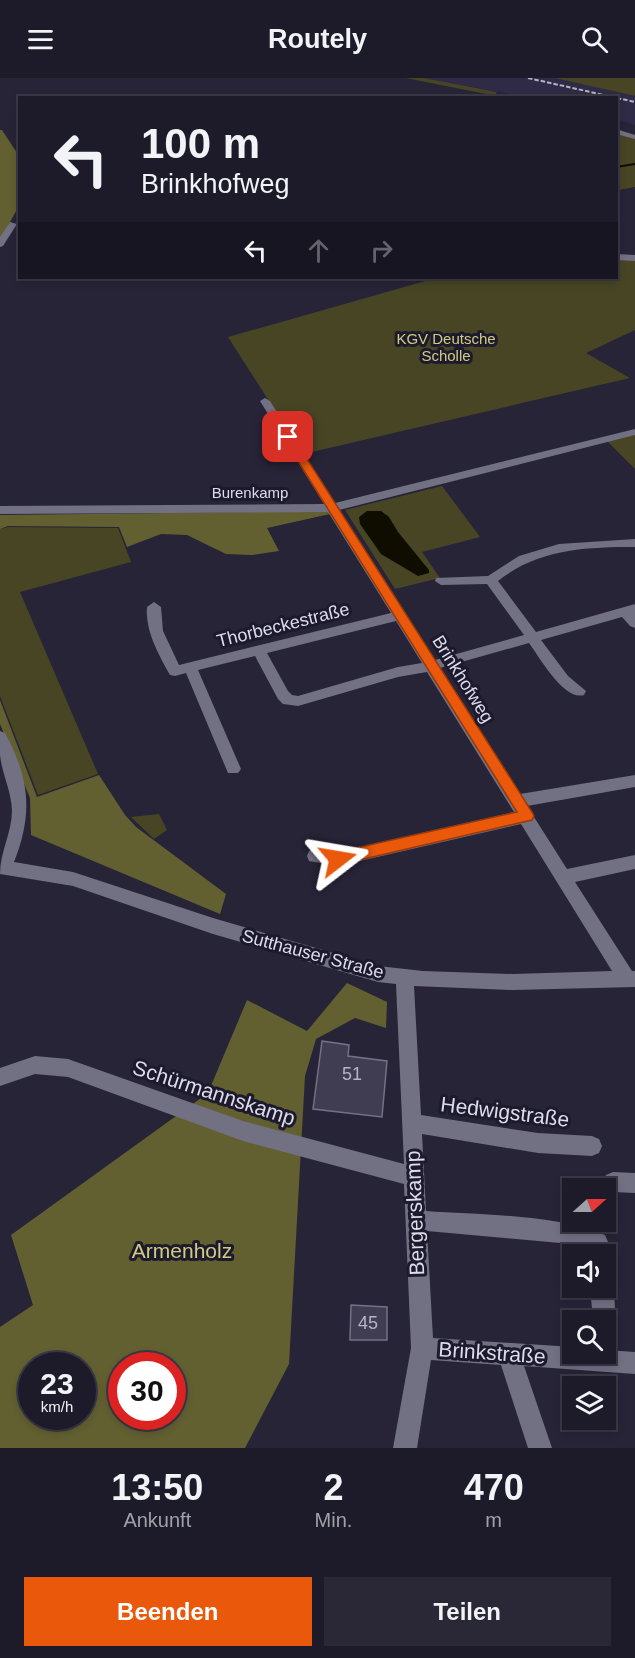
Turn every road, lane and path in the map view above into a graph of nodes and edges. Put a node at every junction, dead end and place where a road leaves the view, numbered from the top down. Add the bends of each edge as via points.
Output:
1 (618, 132) edge
2 (635, 137) edge
3 (16, 223) edge
4 (0, 230) edge
5 (0, 244) edge
6 (618, 257) edge
7 (635, 258) edge
8 (265, 401) dead end
9 (635, 432) edge
10 (332, 508) junction
11 (0, 510) edge
12 (635, 543) edge
13 (491, 580) junction
14 (441, 581) dead end
15 (154, 607) dead end
16 (630, 611) edge
17 (400, 615) junction
18 (635, 623) edge
19 (532, 638) junction
20 (258, 649) junction
21 (431, 666) junction
22 (190, 667) junction
23 (579, 692) dead end
24 (0, 737) edge
25 (233, 769) dead end
26 (635, 781) edge
27 (518, 801) junction
28 (526, 816) junction
29 (315, 856) dead end
30 (635, 862) edge
31 (2, 867) edge
32 (565, 877) junction
33 (405, 977) junction
34 (631, 979) edge
35 (0, 1077) edge
36 (412, 1123) junction
37 (592, 1146) dead end
38 (414, 1177) junction
39 (616, 1182) edge
40 (635, 1183) edge
41 (415, 1220) junction
42 (597, 1244) edge
43 (422, 1348) junction
44 (509, 1354) junction
45 (562, 1355) edge
46 (616, 1358) edge
47 (635, 1364) edge
48 (405, 1448) edge
49 (540, 1448) edge

1 - 2 street
3 - 4 street
3 - 5 street
6 - 7 street
8 - 10 street, Brinkhofweg
9 - 10 street, Burenkamp
10 - 11 street, Burenkamp
10 - 17 street, Brinkhofweg
12 - 13 street via 568,546 538,552 503,569
13 - 14 street
13 - 19 street
15 - 22 street, Thorbeckestraße via 152,614 175,671
16 - 18 street
16 - 19 street
17 - 20 street, Thorbeckestraße
17 - 21 street, Brinkhofweg
19 - 21 street
19 - 23 street via 563,680
20 - 21 street via 288,700 298,701
20 - 22 street, Thorbeckestraße
21 - 27 street, Brinkhofweg
22 - 25 street
24 - 31 street via 15,776 19,806 19,824
26 - 27 street
27 - 28 street, Brinkhofweg
28 - 29 street via 338,859
28 - 32 street, Brinkhofweg
30 - 32 street
31 - 33 street, Sutthauser Straße via 73,879 354,968
32 - 34 street, Brinkhofweg
33 - 34 street, Sutthauser Straße via 513,982
33 - 36 street, Bergerskamp
35 - 38 street, Schürmannskamp via 35,1065 68,1068 243,1131
36 - 37 street, Hedwigstraße via 538,1143
36 - 38 street, Bergerskamp
38 - 41 street, Bergerskamp
39 - 40 street
41 - 42 street via 560,1233
41 - 43 street, Bergerskamp
43 - 44 street, Brinkstraße
43 - 48 street, Bergerskamp
44 - 45 street, Brinkstraße
44 - 49 street
46 - 47 street, Brinkstraße

